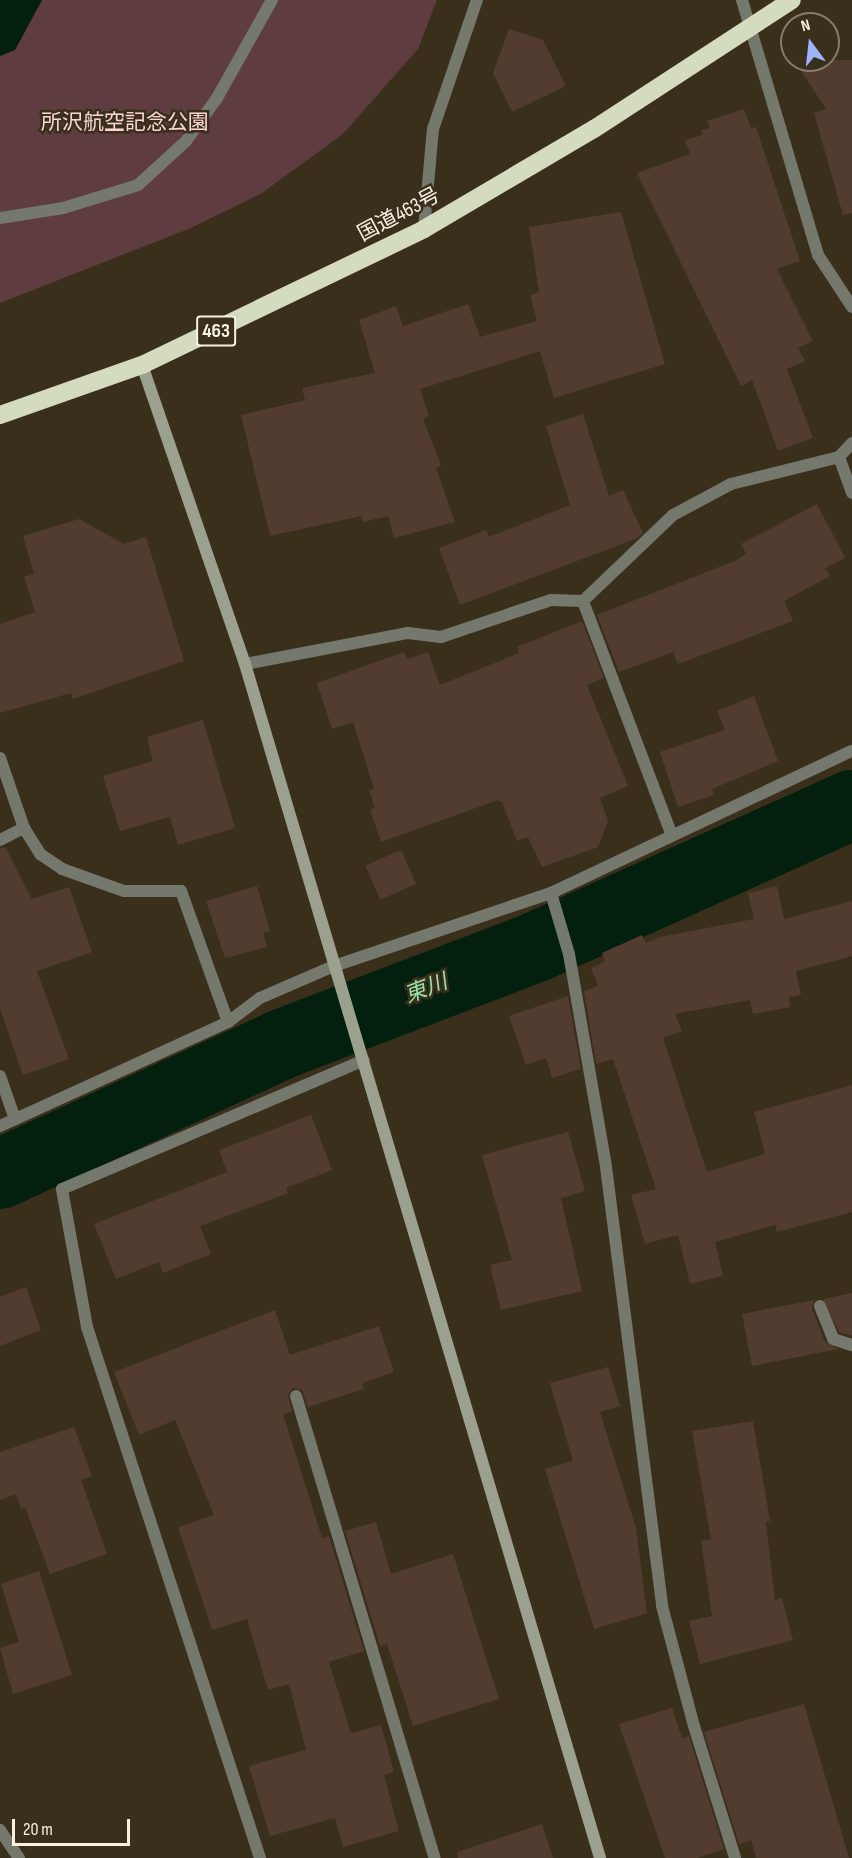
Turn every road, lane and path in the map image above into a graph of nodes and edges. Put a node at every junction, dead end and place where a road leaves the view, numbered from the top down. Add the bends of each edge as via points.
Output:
1 (272, 0) edge
2 (477, 0) edge
3 (742, 0) edge
4 (792, 0) edge
5 (749, 27) junction
6 (0, 218) edge
7 (424, 229) junction
8 (852, 307) edge
9 (142, 365) junction
10 (0, 415) edge
11 (852, 444) edge
12 (839, 457) junction
13 (852, 493) edge
14 (583, 601) junction
15 (245, 664) junction
16 (852, 751) edge
17 (0, 758) edge
18 (24, 828) junction
19 (671, 833) junction
20 (0, 840) edge
21 (551, 893) junction
22 (334, 966) junction
23 (228, 1023) junction
24 (364, 1060) junction
25 (0, 1076) edge
26 (15, 1119) junction
27 (0, 1126) edge
28 (820, 1306) dead end
29 (852, 1345) edge
30 (296, 1396) dead end
31 (0, 1830) edge
32 (19, 1858) edge
33 (260, 1858) edge
34 (435, 1858) edge
35 (600, 1858) edge
36 (735, 1858) edge

1 - 6 street via 223,88 186,141 138,185 63,208
2 - 7 street via 433,129
3 - 5 street
4 - 5 highway, 国道463号 / 463
5 - 7 highway, 国道463号 / 463 via 594,129
5 - 8 street via 818,255
7 - 9 highway, 国道463号 / 463
9 - 10 highway, 国道463号 / 463
9 - 15 street
11 - 12 street
12 - 13 street
12 - 14 street via 731,484 673,515
14 - 15 street via 551,600 441,637 408,633
14 - 19 street
15 - 22 street
16 - 19 street
17 - 18 street
18 - 20 street
18 - 23 street via 40,854 62,869 95,883 124,891 181,891
19 - 21 street
21 - 22 street
21 - 36 street via 570,954 606,1167 662,1606
22 - 23 street via 260,998
22 - 24 street
23 - 26 street
24 - 33 street via 62,1189 87,1327
24 - 35 street
25 - 26 street
26 - 27 street
28 - 29 street via 833,1340
30 - 34 street
31 - 32 street

